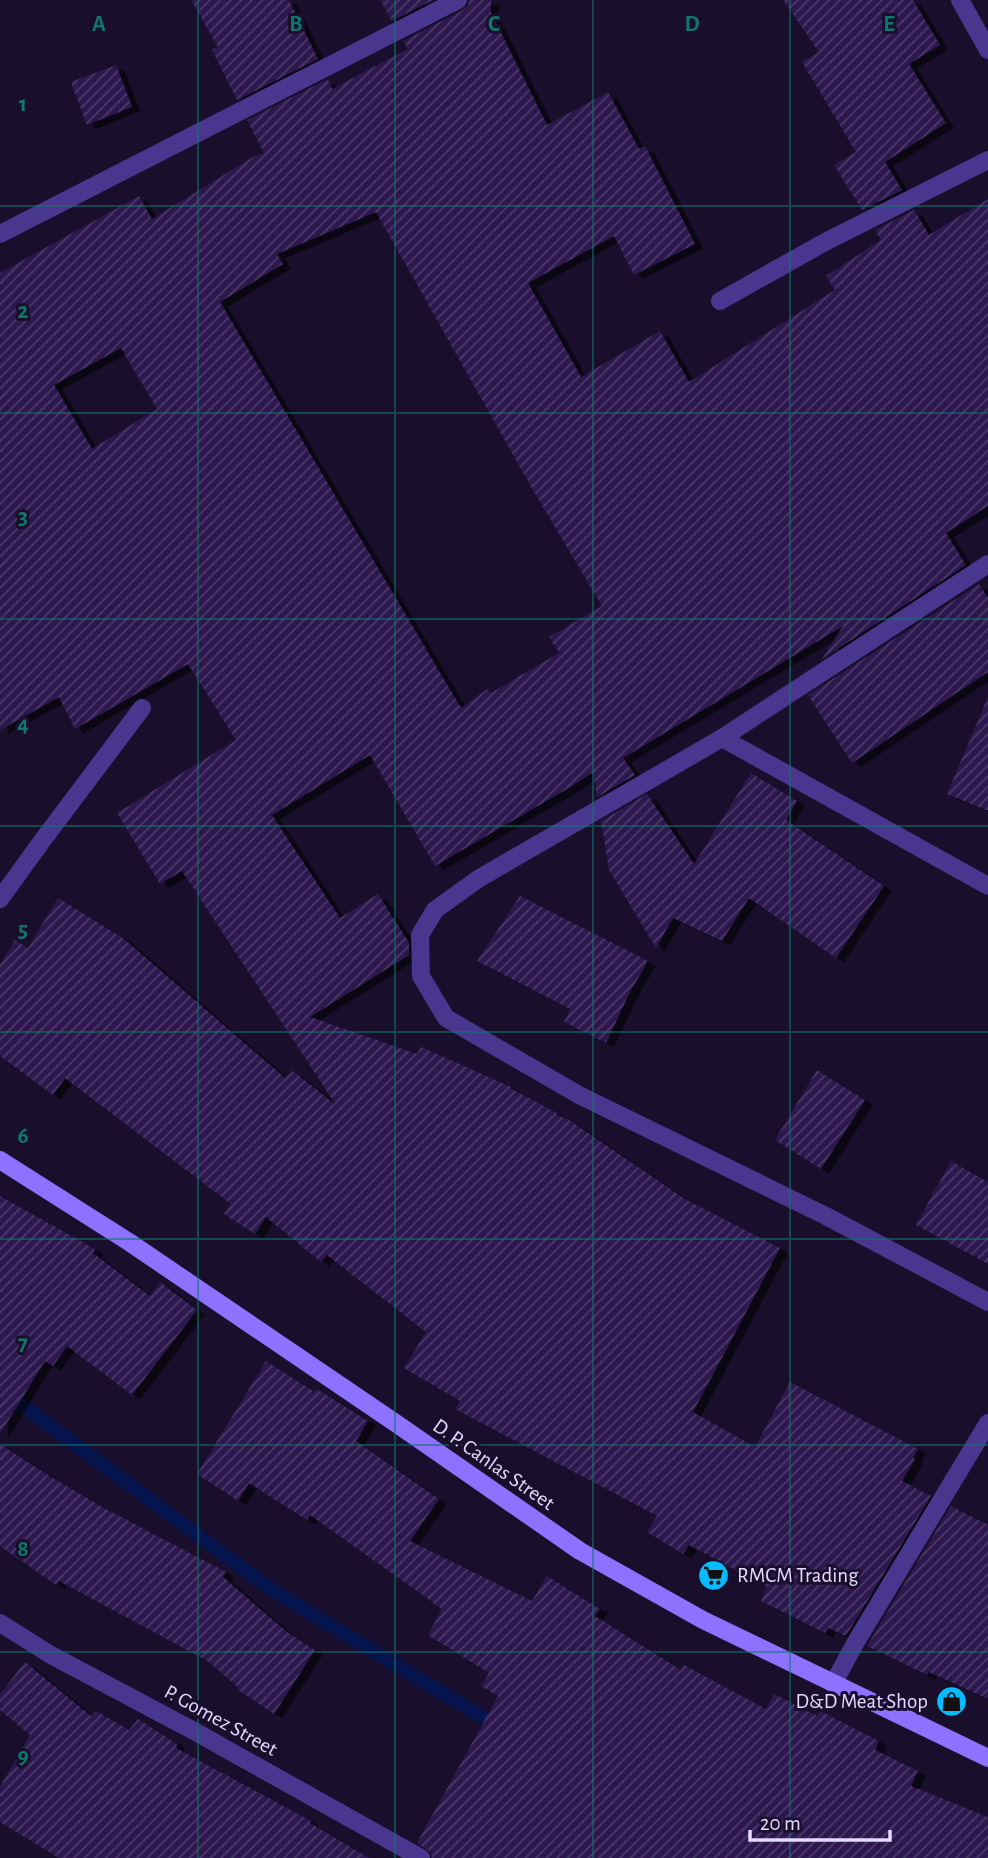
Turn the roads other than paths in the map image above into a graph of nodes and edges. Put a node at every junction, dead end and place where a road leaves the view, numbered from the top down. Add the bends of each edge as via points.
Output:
1 (458, 0) edge
2 (960, 0) edge
3 (988, 50) edge
4 (988, 160) edge
5 (0, 234) edge
6 (720, 301) dead end
7 (988, 564) edge
8 (142, 708) dead end
9 (722, 738) junction
10 (988, 886) edge
11 (0, 899) edge
12 (0, 1160) edge
13 (988, 1302) edge
14 (988, 1423) edge
15 (0, 1623) edge
16 (833, 1684) junction
17 (988, 1758) edge
18 (421, 1858) edge

1 - 5 street
2 - 3 street
4 - 6 street
7 - 9 street
8 - 11 street
9 - 10 street
9 - 13 street via 478,879 435,910 420,935 421,976 446,1017 579,1095 827,1216
12 - 16 main road, D. P. Canlas Street via 129,1242 580,1551 702,1620
14 - 16 street
15 - 18 street, P. Gomez Street
16 - 17 main road, D. P. Canlas Street

